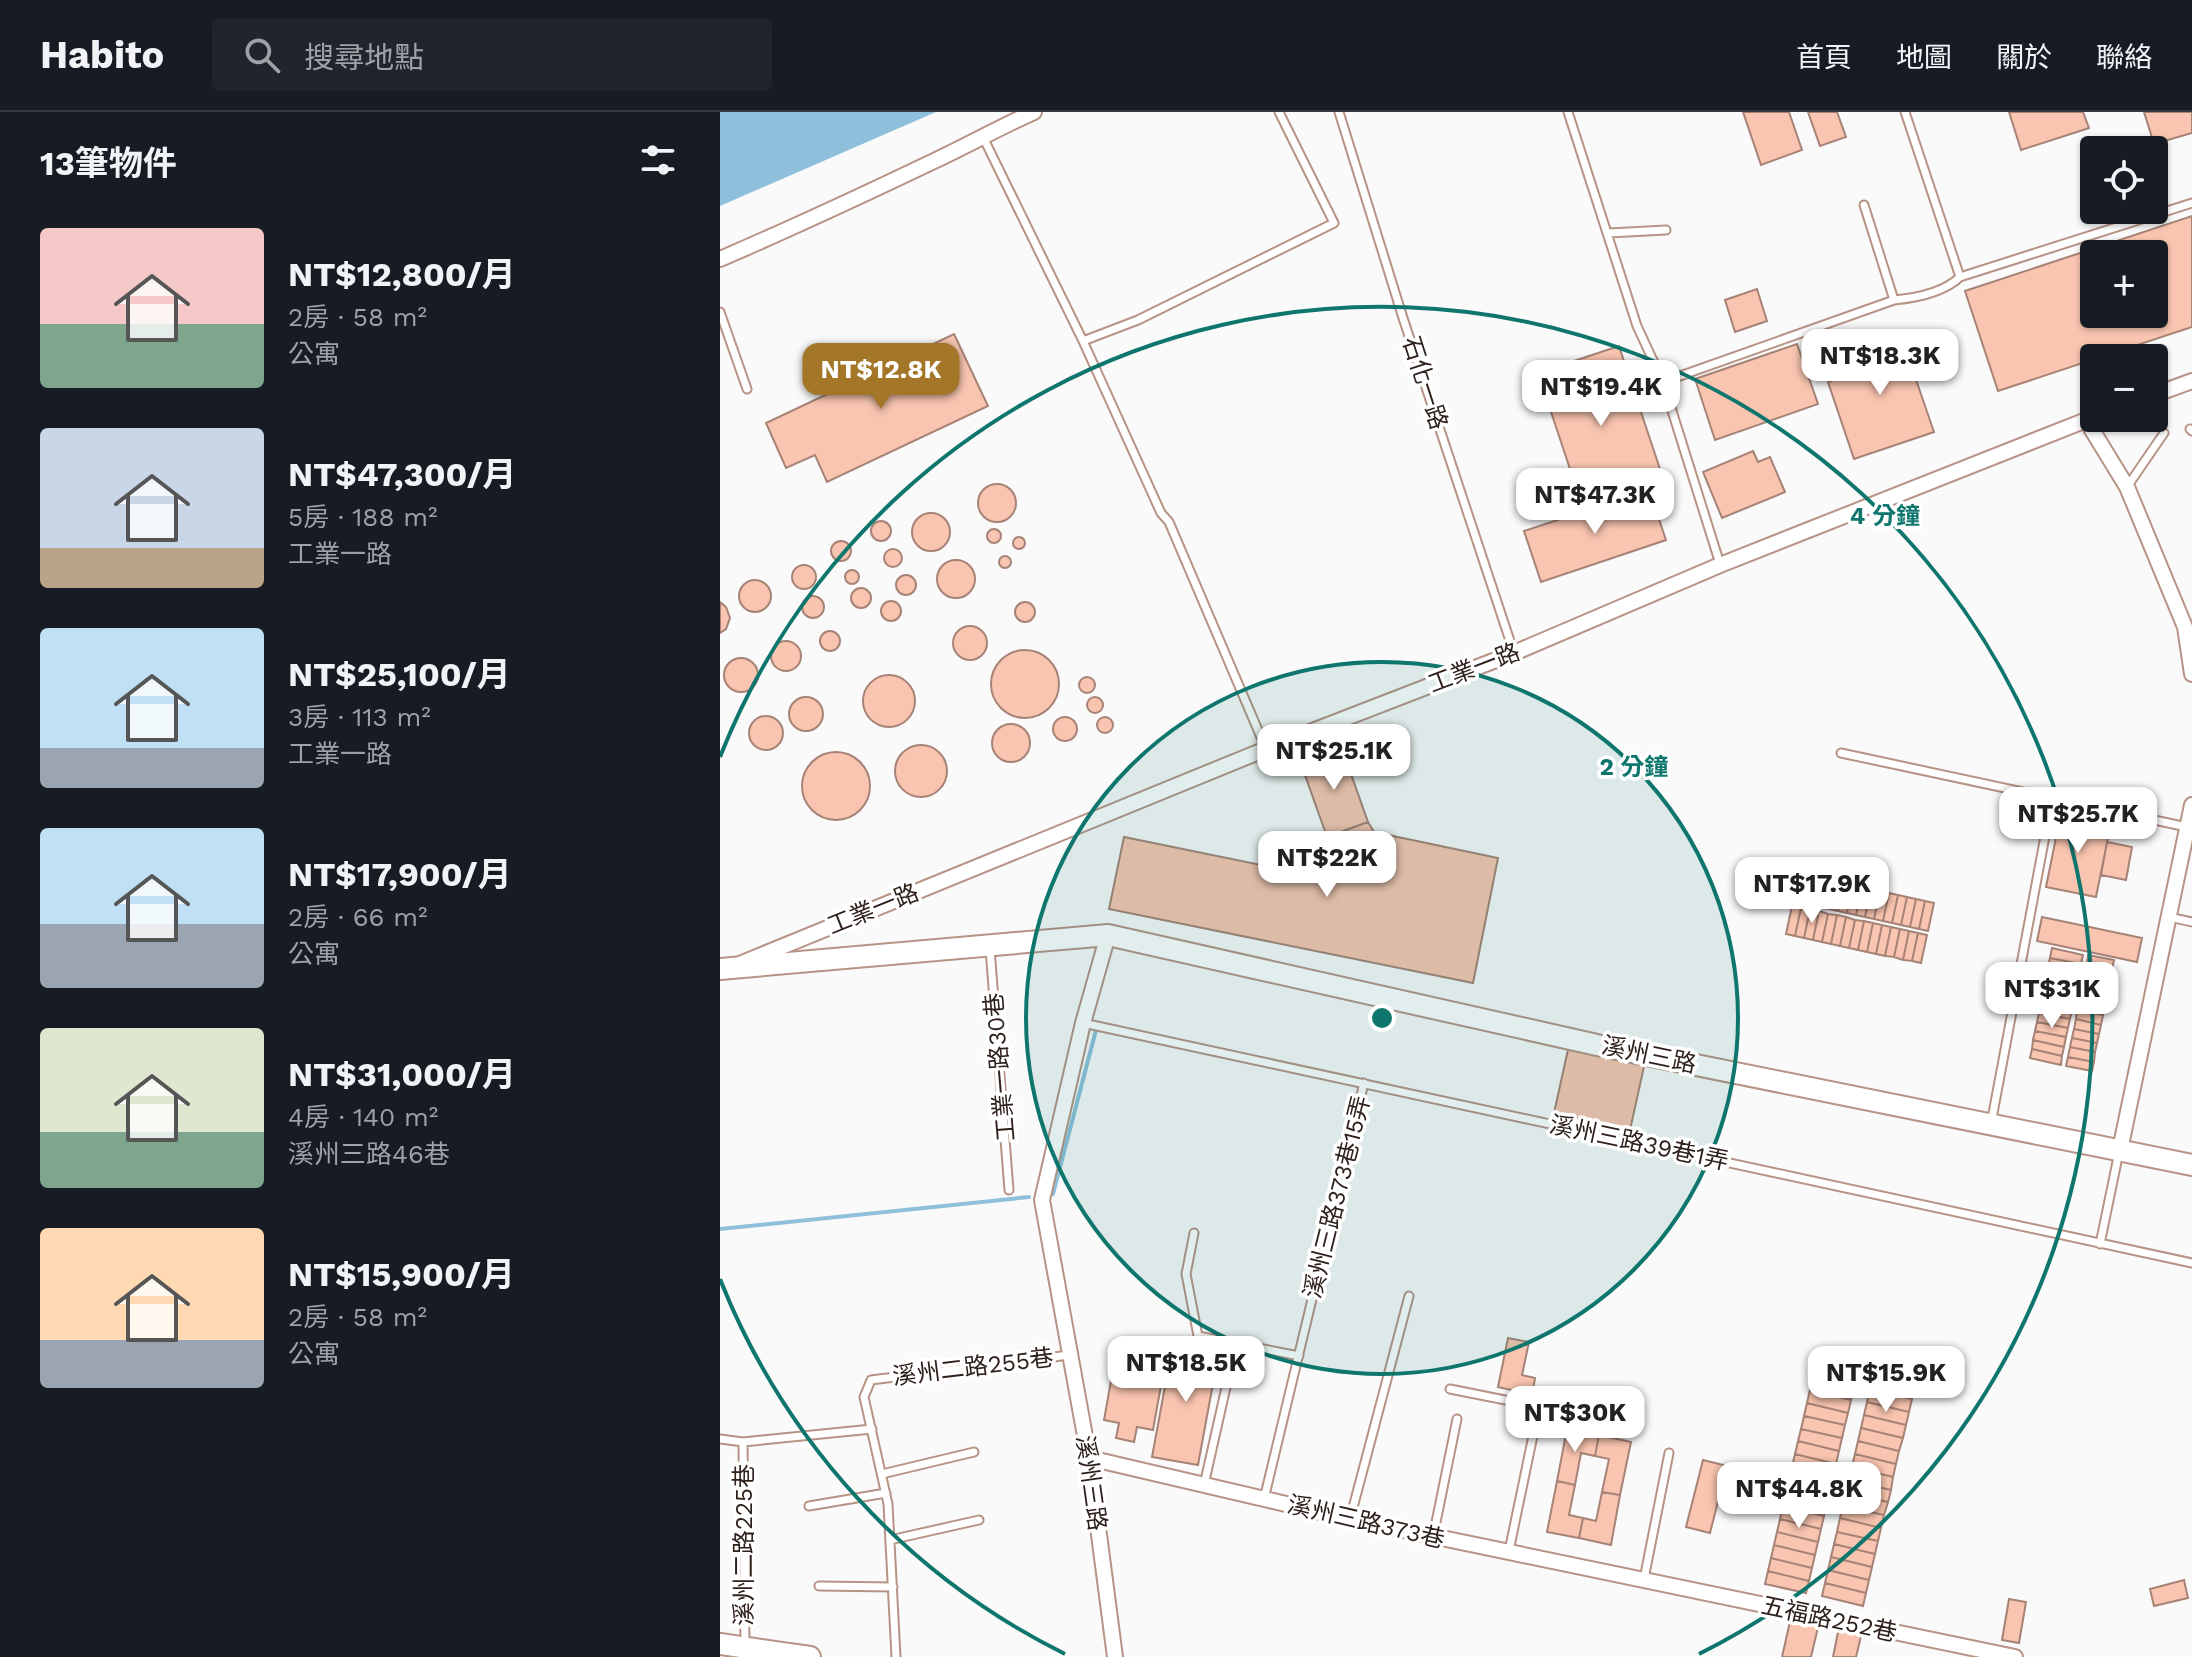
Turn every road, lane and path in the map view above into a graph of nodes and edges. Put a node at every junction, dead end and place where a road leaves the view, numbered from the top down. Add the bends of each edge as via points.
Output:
1 (1034, 112) edge
2 (1279, 112) edge
3 (1339, 112) edge
4 (1568, 112) edge
5 (1905, 112) edge
6 (982, 135) junction
7 (2192, 203) edge
8 (1864, 205) dead end
9 (1666, 230) dead end
10 (1609, 233) junction
11 (720, 259) edge
12 (1960, 277) junction
13 (1894, 300) junction
14 (720, 312) edge
15 (1083, 341) junction
16 (2192, 381) edge
17 (1663, 382) junction
18 (747, 389) dead end
19 (2168, 390) edge
20 (2080, 422) edge
21 (2098, 432) edge
22 (2164, 433) dead end
23 (2127, 487) junction
24 (1720, 565) junction
25 (2188, 627) edge
26 (1514, 653) junction
27 (2192, 674) edge
28 (1266, 749) junction
29 (1841, 753) dead end
30 (2052, 799) junction
31 (2192, 805) edge
32 (2187, 827) junction
33 (2169, 917) junction
34 (2192, 922) edge
35 (1108, 935) junction
36 (990, 945) junction
37 (723, 969) edge
38 (1083, 1023) junction
39 (1364, 1083) junction
40 (1990, 1126) junction
41 (2120, 1150) junction
42 (2192, 1165) edge
43 (1009, 1190) dead end
44 (1194, 1233) dead end
45 (2100, 1244) junction
46 (2192, 1263) edge
47 (1409, 1296) dead end
48 (1236, 1343) junction
49 (1069, 1355) junction
50 (1299, 1356) junction
51 (1450, 1389) dead end
52 (1539, 1407) junction
53 (1575, 1414) dead end
54 (1457, 1419) dead end
55 (872, 1429) junction
56 (720, 1439) edge
57 (743, 1442) junction
58 (974, 1452) dead end
59 (1669, 1453) dead end
60 (1089, 1458) junction
61 (882, 1474) junction
62 (1204, 1485) junction
63 (886, 1493) junction
64 (1264, 1499) junction
65 (809, 1506) dead end
66 (1350, 1519) junction
67 (979, 1520) dead end
68 (1433, 1537) junction
69 (890, 1540) junction
70 (1508, 1553) junction
71 (1643, 1581) junction
72 (819, 1586) dead end
73 (893, 1587) junction
74 (720, 1644) edge
75 (745, 1648) junction
76 (810, 1657) edge
77 (896, 1657) edge
78 (1115, 1657) edge
79 (2015, 1657) edge

1 - 6 street
2 - 15 lane via 1334,223 1138,320
3 - 26 lane, 石化一路
4 - 10 lane
5 - 12 lane
6 - 11 street
6 - 15 lane
7 - 12 lane
8 - 13 lane
9 - 10 lane
10 - 17 lane via 1637,326
12 - 13 lane via 1952,285
13 - 17 lane
14 - 18 lane
15 - 28 lane via 1169,522
16 - 19 street
17 - 24 lane
20 - 24 street, 工業一路
21 - 23 street
22 - 23 lane
23 - 25 street
24 - 26 street, 工業一路
25 - 27 street
26 - 28 street, 工業一路
28 - 37 street, 工業一路
29 - 30 lane
30 - 32 lane
30 - 40 lane
31 - 32 street
32 - 33 street
33 - 34 lane
33 - 41 street
35 - 36 street, 溪州三路
35 - 38 street, 溪州三路
35 - 40 street, 溪州三路 via 1582,1042
36 - 37 street, 溪州三路
36 - 43 lane, 工業一路30巷
38 - 39 lane, 溪州三路39巷1弄
38 - 49 street, 溪州三路 via 1042,1200
39 - 45 lane, 溪州三路39巷1弄
39 - 50 lane, 溪州三路373巷15弄
40 - 41 street, 溪州三路
41 - 42 street, 溪州三路
41 - 45 lane
44 - 48 lane via 1186,1274 1198,1336
45 - 46 lane, 溪州三路39巷1弄
47 - 66 lane
48 - 50 lane
48 - 62 lane
49 - 55 lane, 溪州二路255巷 via 871,1380 864,1397
49 - 60 street, 溪州三路
50 - 64 lane, 溪州三路373巷15弄
51 - 52 lane
52 - 53 lane
52 - 70 lane
54 - 68 lane
55 - 57 lane
55 - 61 lane, 溪州二路255巷
56 - 57 lane
57 - 75 lane, 溪州二路225巷
58 - 61 lane
59 - 71 lane
60 - 62 street, 溪州三路373巷
60 - 78 street, 溪州三路
61 - 63 lane, 溪州二路255巷
62 - 64 street, 溪州三路373巷
63 - 65 lane
63 - 69 lane, 溪州二路255巷
64 - 66 street, 溪州三路373巷
66 - 68 street, 溪州三路373巷
67 - 69 lane
68 - 70 street, 溪州三路373巷
69 - 73 lane, 溪州二路255巷
70 - 71 street, 溪州三路373巷
71 - 79 street, 五福路252巷
72 - 73 lane
73 - 77 lane, 溪州二路255巷
74 - 75 street
75 - 76 street

